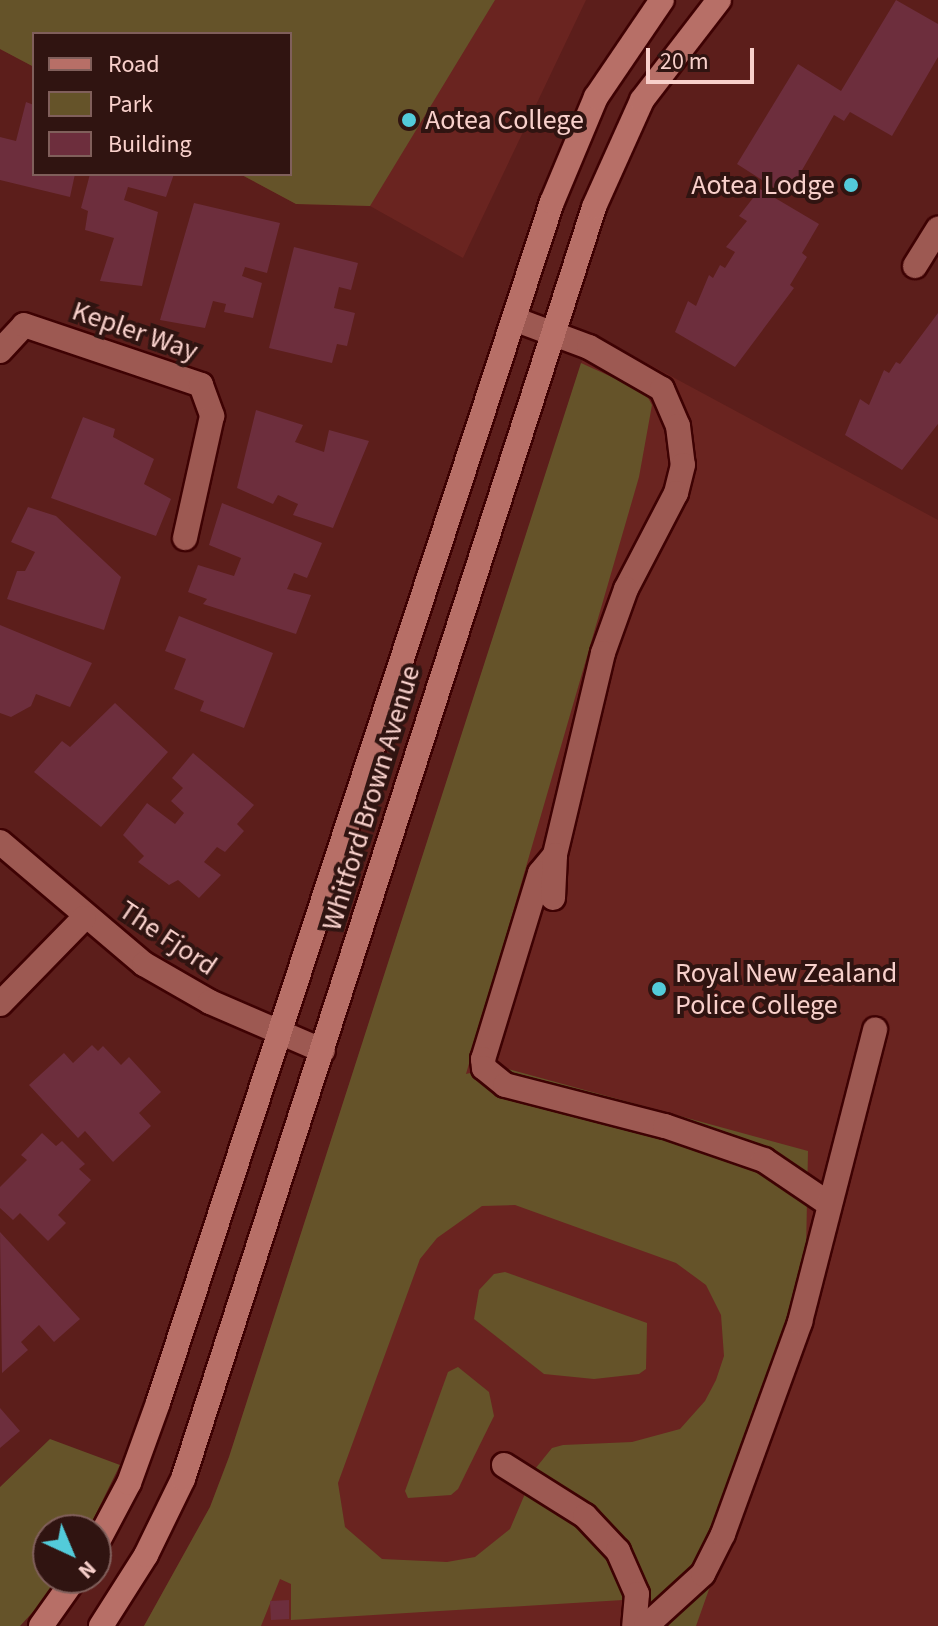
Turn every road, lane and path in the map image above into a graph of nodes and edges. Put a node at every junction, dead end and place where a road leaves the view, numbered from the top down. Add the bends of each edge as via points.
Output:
1 (662, 0) edge
2 (719, 0) edge
3 (938, 229) edge
4 (915, 266) dead end
5 (514, 319) junction
6 (551, 332) junction
7 (0, 351) edge
8 (185, 538) dead end
9 (0, 842) edge
10 (555, 855) junction
11 (553, 898) dead end
12 (84, 918) junction
13 (0, 1004) edge
14 (875, 1029) dead end
15 (278, 1034) junction
16 (323, 1051) junction
17 (829, 1204) junction
18 (504, 1465) dead end
19 (112, 1515) edge
20 (64, 1594) edge
21 (41, 1626) edge
22 (101, 1626) edge
23 (634, 1626) edge
24 (646, 1626) edge

1 - 5 main road, Whitford Brown Avenue via 604,84 580,130
2 - 6 main road, Whitford Brown Avenue via 642,100 594,207
3 - 4 street
5 - 6 street
5 - 15 main road, Whitford Brown Avenue
6 - 10 street via 589,347 662,389 678,426 683,465 676,493 626,589 603,653
6 - 16 main road, Whitford Brown Avenue
7 - 8 street, Kepler Way via 24,325 201,385 212,416
9 - 12 street, The Fjord
10 - 11 street
10 - 17 street via 540,873 484,1068 505,1085 665,1126 764,1160
12 - 13 street
12 - 15 street, The Fjord via 144,964
14 - 17 street
15 - 16 street, The Fjord
15 - 19 main road, Whitford Brown Avenue via 158,1403
16 - 22 main road, Whitford Brown Avenue via 183,1479 146,1555
17 - 24 street via 800,1322 723,1534 703,1574
18 - 23 street via 585,1516 618,1551 637,1594
20 - 21 main road

